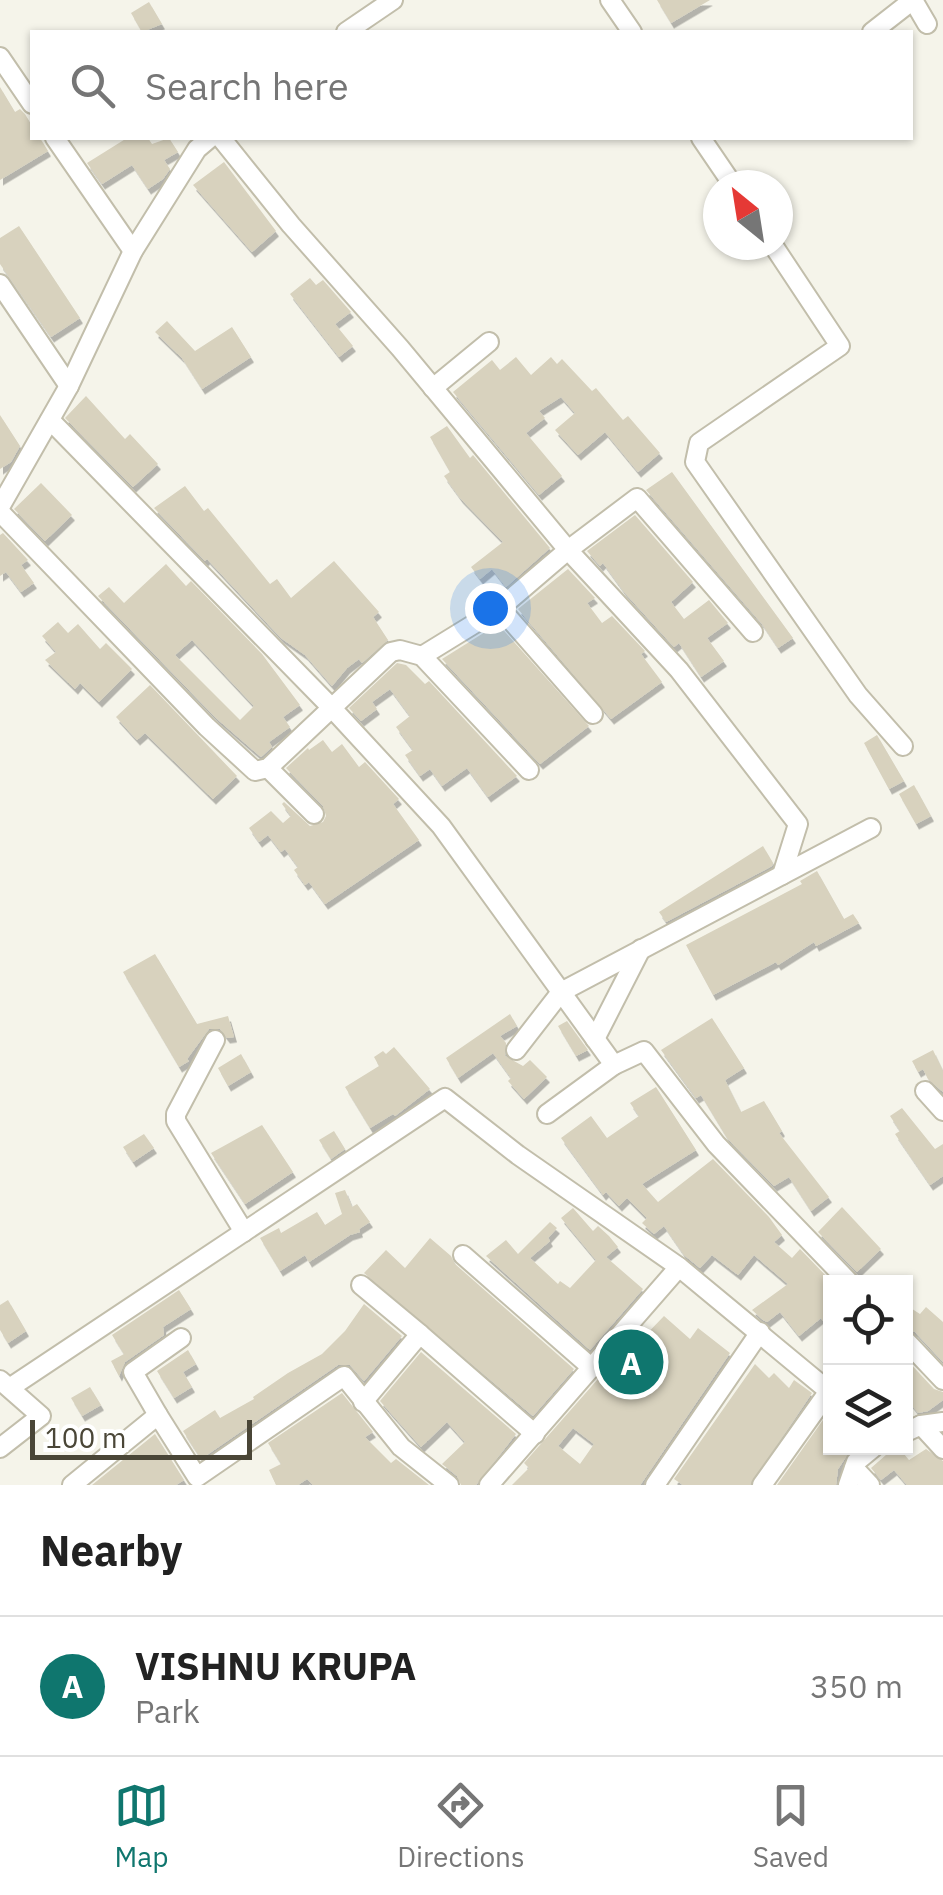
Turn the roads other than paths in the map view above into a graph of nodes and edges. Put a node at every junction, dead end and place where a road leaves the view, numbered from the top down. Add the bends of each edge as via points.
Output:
1 (393, 0) edge
2 (610, 0) edge
3 (913, 0) edge
4 (927, 24) dead end
5 (349, 30) edge
6 (631, 30) edge
7 (875, 30) edge
8 (0, 57) edge
9 (30, 101) edge
10 (56, 140) edge
11 (208, 140) edge
12 (223, 140) edge
13 (703, 140) edge
14 (723, 170) edge
15 (133, 251) junction
16 (783, 260) edge
17 (0, 284) edge
18 (489, 342) dead end
19 (69, 386) junction
20 (433, 388) junction
21 (50, 420) junction
22 (1, 500) edge
23 (568, 550) junction
24 (500, 608) junction
25 (752, 632) dead end
26 (422, 656) junction
27 (330, 706) junction
28 (594, 714) dead end
29 (903, 746) dead end
30 (268, 768) junction
31 (528, 770) dead end
32 (314, 814) dead end
33 (871, 828) dead end
34 (782, 875) junction
35 (641, 949) junction
36 (561, 992) junction
37 (595, 1039) junction
38 (215, 1040) dead end
39 (516, 1050) dead end
40 (614, 1066) junction
41 (925, 1091) dead end
42 (943, 1111) edge
43 (547, 1114) dead end
44 (244, 1232) junction
45 (464, 1255) dead end
46 (679, 1268) junction
47 (842, 1275) edge
48 (361, 1285) dead end
49 (760, 1332) junction
50 (420, 1334) junction
51 (180, 1338) dead end
52 (913, 1348) edge
53 (592, 1368) junction
54 (943, 1380) edge
55 (6, 1383) edge
56 (823, 1385) edge
57 (823, 1401) edge
58 (362, 1402) junction
59 (158, 1416) junction
60 (943, 1422) edge
61 (913, 1428) edge
62 (535, 1434) junction
63 (0, 1448) edge
64 (943, 1449) edge
65 (865, 1455) edge
66 (851, 1477) edge
67 (72, 1485) edge
68 (450, 1485) edge
69 (489, 1485) edge
70 (655, 1485) edge
71 (762, 1485) edge
72 (870, 1485) edge

1 - 5 street
2 - 6 street
3 - 4 street
3 - 7 street
8 - 9 street
10 - 15 street
11 - 15 street
12 - 20 street
13 - 14 street
15 - 19 street
16 - 29 street via 840,346 698,443 695,462 858,696
17 - 19 street
18 - 20 street
19 - 21 street
20 - 23 street
21 - 22 street
21 - 27 street
22 - 30 street via 206,727 255,771
23 - 24 street
23 - 25 street via 638,498
23 - 34 street via 679,670 798,824
24 - 26 street
24 - 28 street
26 - 27 street via 391,652
26 - 31 street
27 - 30 street
27 - 36 street via 441,826
30 - 32 street
33 - 34 street
34 - 35 street
35 - 36 street
35 - 37 street
36 - 37 street
36 - 39 street
37 - 40 street
38 - 44 street via 176,1121
40 - 43 street
40 - 47 street via 644,1050 716,1144
41 - 42 street
44 - 46 street via 445,1098
44 - 55 street
45 - 53 street
46 - 49 street
46 - 53 street
48 - 50 street
49 - 56 street
49 - 70 street
50 - 58 street
50 - 62 street
51 - 59 street via 132,1372
52 - 54 street
53 - 62 street
55 - 63 street via 40,1416
57 - 71 street
58 - 59 street via 344,1376 197,1478
58 - 68 street via 401,1448
59 - 67 street
60 - 61 street
61 - 64 street
62 - 69 street
65 - 66 street
66 - 72 street

